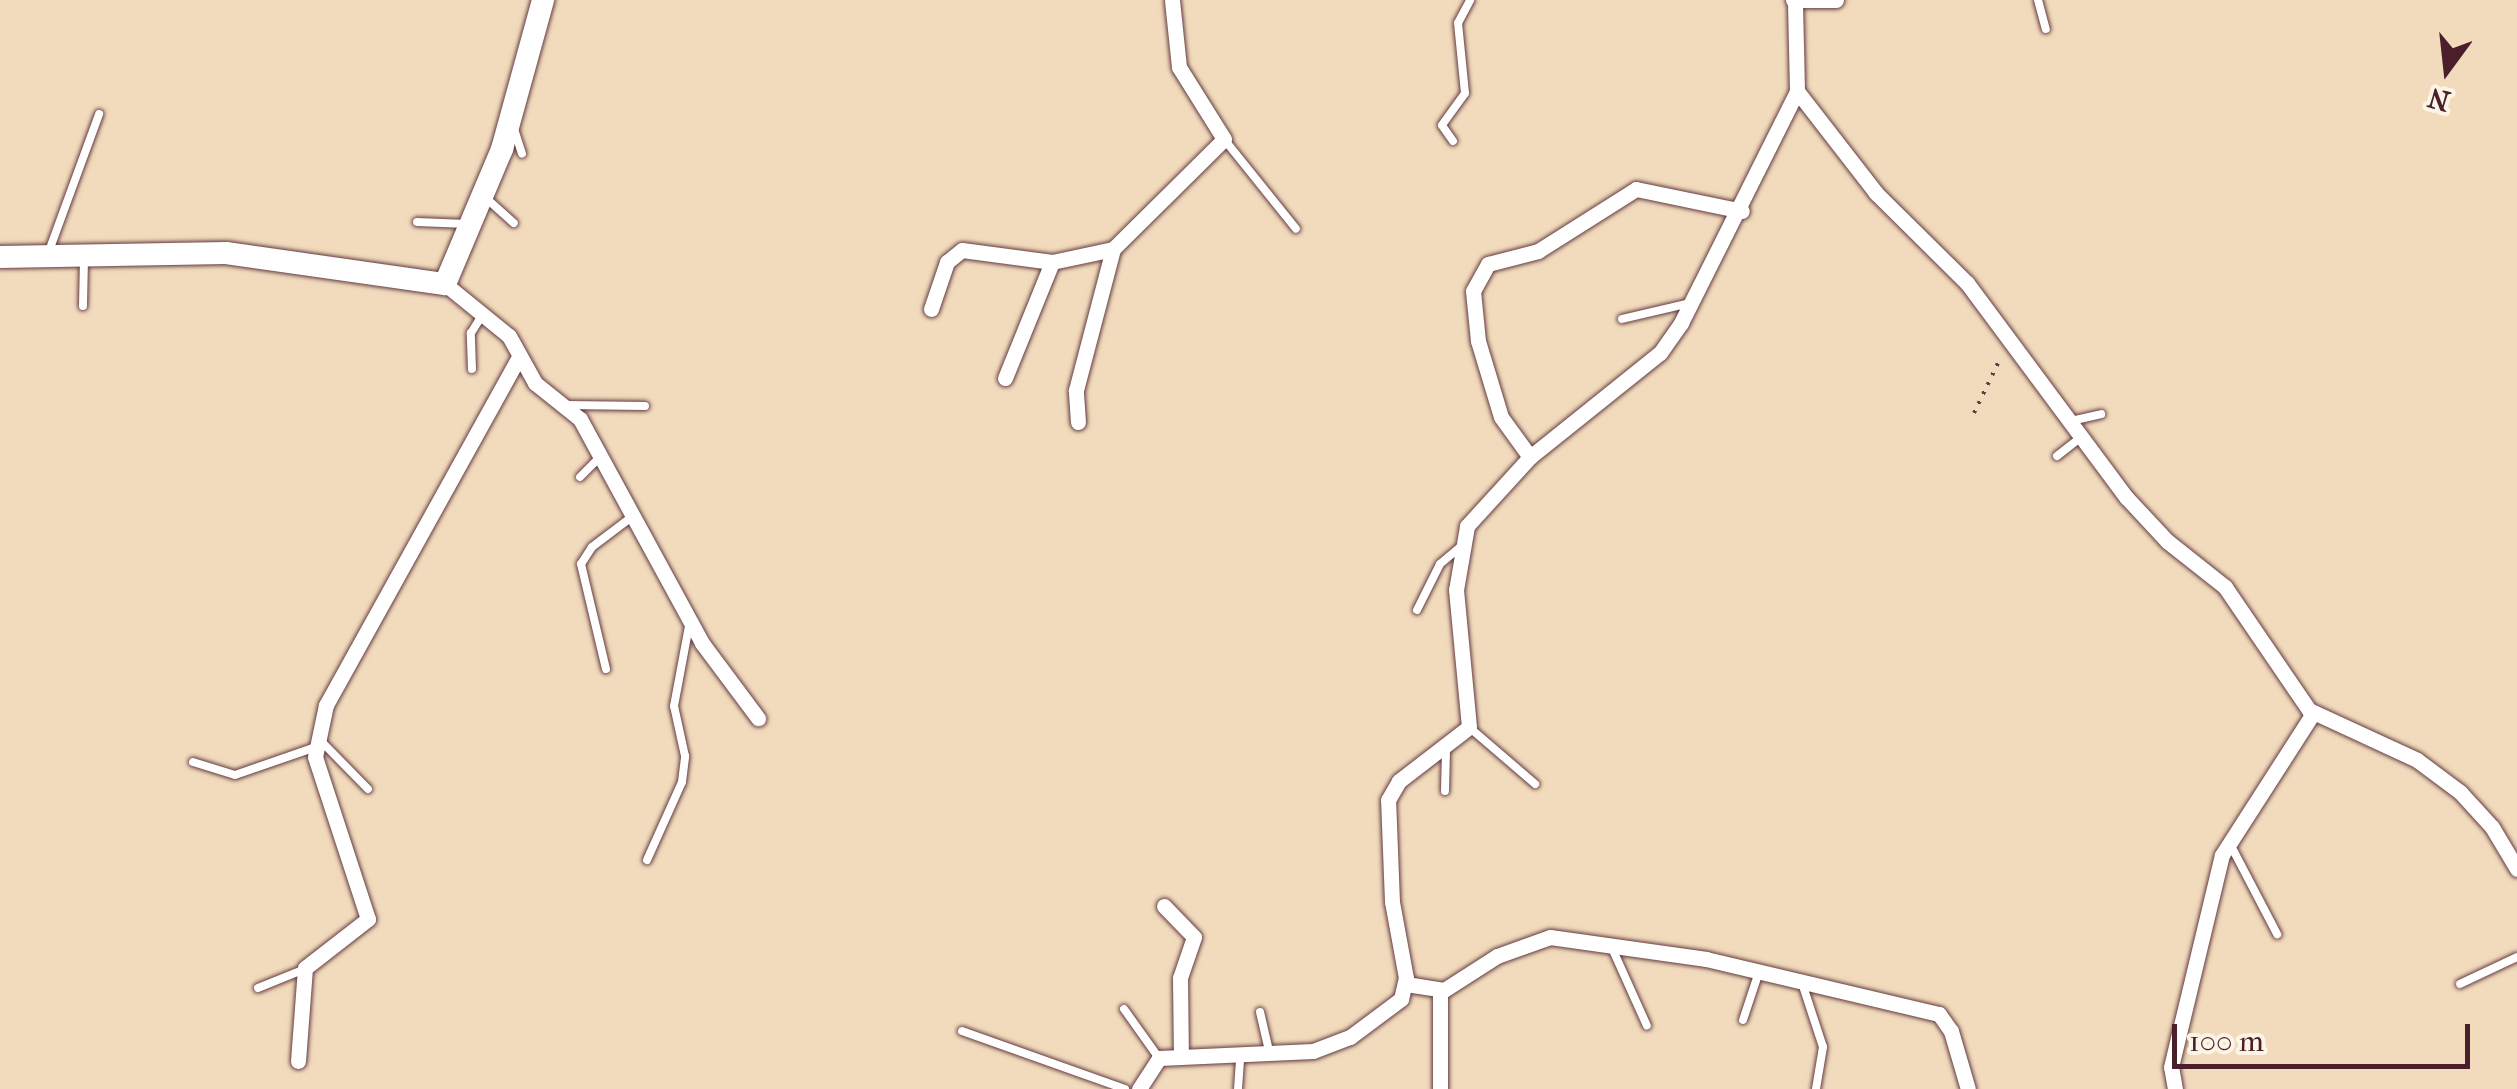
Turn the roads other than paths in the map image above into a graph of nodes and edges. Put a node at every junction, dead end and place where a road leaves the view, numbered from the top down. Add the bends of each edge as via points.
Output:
1 (543, 0) edge
2 (1172, 0) edge
3 (1470, 0) edge
4 (1794, 0) edge
5 (1836, 0) edge
6 (2038, 0) edge
7 (2046, 30) dead end
8 (1797, 92) junction
9 (99, 114) dead end
10 (509, 122) junction
11 (1224, 139) junction
12 (1454, 141) dead end
13 (522, 154) dead end
14 (482, 194) junction
15 (1742, 211) junction
16 (417, 222) dead end
17 (514, 222) dead end
18 (469, 224) junction
19 (1296, 229) dead end
20 (1113, 249) junction
21 (84, 254) junction
22 (48, 255) junction
23 (0, 257) edge
24 (1052, 262) junction
25 (446, 284) junction
26 (1692, 302) junction
27 (83, 306) dead end
28 (932, 309) dead end
29 (484, 314) junction
30 (1622, 319) dead end
31 (520, 357) junction
32 (472, 369) dead end
33 (1006, 378) dead end
34 (566, 404) junction
35 (644, 406) dead end
36 (2101, 414) dead end
37 (1078, 422) dead end
38 (2067, 422) junction
39 (2080, 438) junction
40 (602, 456) junction
41 (2057, 456) dead end
42 (1530, 457) junction
43 (580, 477) dead end
44 (635, 515) junction
45 (1460, 547) junction
46 (1417, 610) dead end
47 (690, 616) junction
48 (606, 669) dead end
49 (2314, 712) junction
50 (758, 718) dead end
51 (1469, 727) junction
52 (317, 741) junction
53 (1446, 750) junction
54 (192, 762) dead end
55 (1535, 784) dead end
56 (368, 790) dead end
57 (1445, 791) dead end
58 (2229, 842) junction
59 (647, 860) dead end
60 (2517, 869) edge
61 (1164, 906) dead end
62 (2277, 934) dead end
63 (1609, 942) junction
64 (2517, 958) edge
65 (306, 968) junction
66 (1760, 970) junction
67 (1800, 978) junction
68 (1406, 984) junction
69 (2460, 984) dead end
70 (258, 988) dead end
71 (1440, 991) junction
72 (1124, 1009) dead end
73 (1260, 1012) dead end
74 (1743, 1020) dead end
75 (1647, 1026) dead end
76 (962, 1031) dead end
77 (1270, 1055) junction
78 (1181, 1057) junction
79 (1159, 1058) junction
80 (1240, 1058) junction
81 (298, 1061) dead end
82 (1126, 1089) edge
83 (1139, 1089) edge
84 (1238, 1089) edge
85 (1440, 1089) edge
86 (1816, 1089) edge
87 (1968, 1089) edge
88 (2174, 1089) edge

1 - 10 street
2 - 11 street via 1179,67
3 - 12 lane via 1458,23 1465,93 1442,124
4 - 5 street
4 - 8 street
6 - 7 lane
8 - 15 street
8 - 38 street via 1876,193 1967,283
9 - 22 lane
10 - 13 lane
10 - 14 street
11 - 19 lane
11 - 20 street
14 - 17 lane
14 - 18 street
15 - 26 street
15 - 42 street via 1636,189 1538,251 1488,264 1473,291 1472,313 1501,417
16 - 18 lane
18 - 25 street
20 - 24 street
20 - 37 street via 1076,390
21 - 22 street
21 - 25 street via 226,253
21 - 27 lane
22 - 23 street
24 - 28 street via 962,250 946,262
24 - 33 street
25 - 29 street
26 - 30 lane
26 - 42 street via 1660,353
29 - 31 street via 509,336
29 - 32 lane via 471,334
31 - 34 street via 535,383
31 - 52 street via 333,687
34 - 35 lane
34 - 40 street
36 - 38 lane
38 - 39 street
39 - 41 lane
39 - 49 street via 2167,541 2225,587
40 - 43 lane
40 - 44 street
42 - 45 street via 1478,509
44 - 47 street
44 - 48 lane via 592,547 581,564
45 - 46 lane via 1440,564
45 - 51 street via 1456,590
47 - 50 street via 702,644
47 - 59 lane via 674,695 685,756 682,782
49 - 58 street
49 - 60 street via 2417,760 2460,792
51 - 53 street
51 - 55 lane
52 - 54 lane via 235,775
52 - 56 lane
52 - 65 street via 322,788 368,919
53 - 57 lane
53 - 68 street via 1399,781 1388,800 1392,902
58 - 62 lane
58 - 88 street via 2171,1067
61 - 78 street via 1194,936 1180,978
63 - 66 street
63 - 71 street via 1534,940
63 - 75 lane
64 - 69 lane
65 - 70 lane
65 - 81 street
66 - 67 street
66 - 74 lane
67 - 86 lane via 1823,1047
67 - 87 street via 1947,1020
68 - 71 street
68 - 77 street via 1394,1008 1350,1037 1313,1051
71 - 85 street
72 - 79 lane
73 - 77 lane
76 - 82 lane
77 - 80 street
78 - 79 street
78 - 80 street
79 - 83 street
80 - 84 lane

